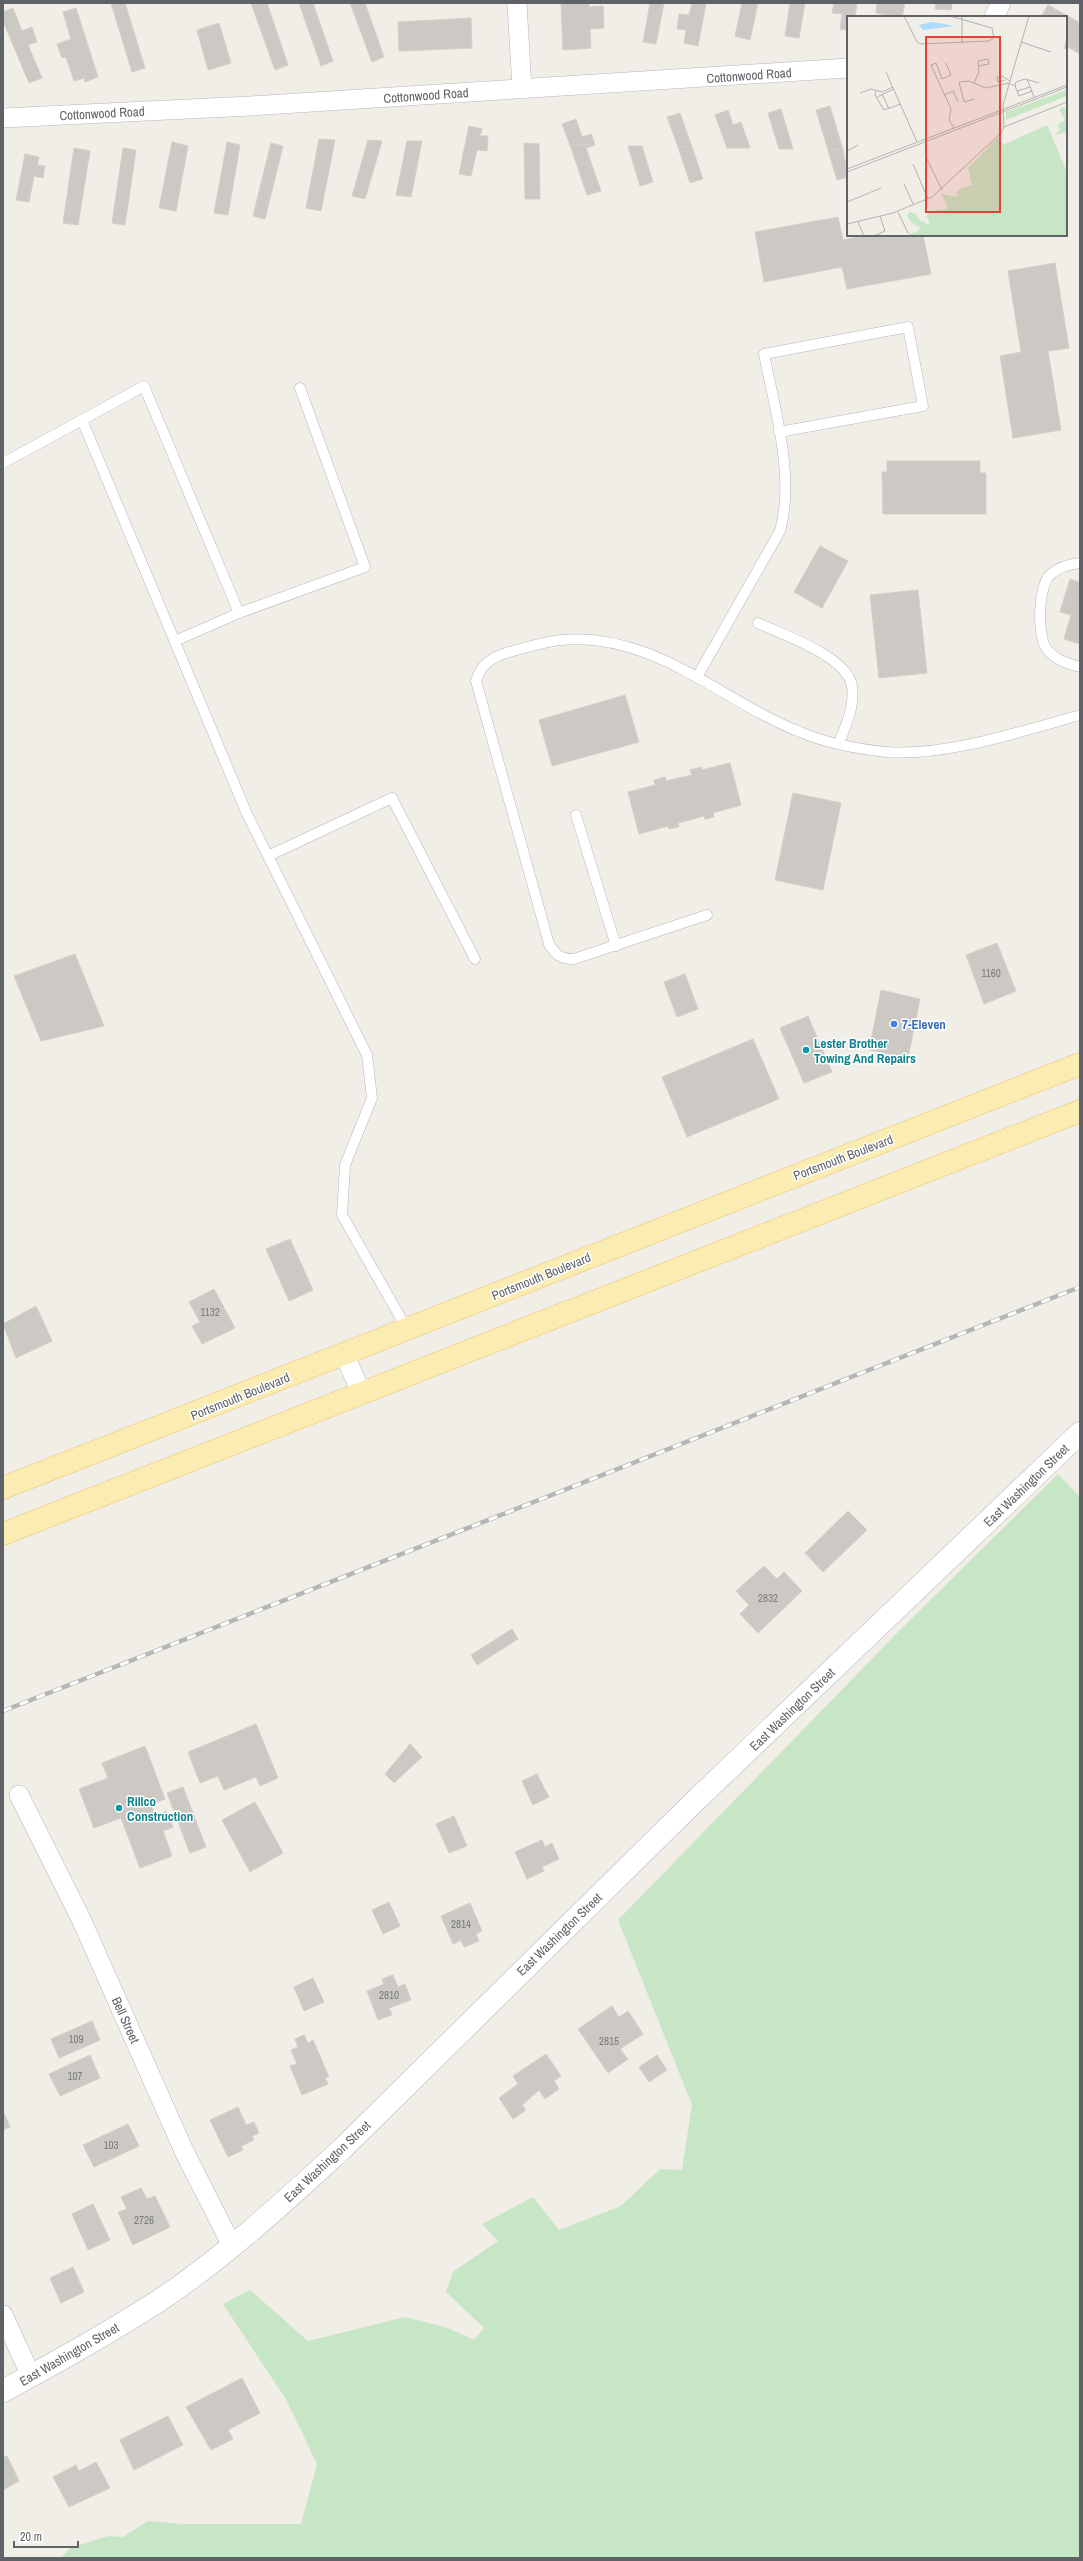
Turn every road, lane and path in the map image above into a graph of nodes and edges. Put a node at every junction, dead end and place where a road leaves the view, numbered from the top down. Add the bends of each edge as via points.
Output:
1 (517, 3) edge
2 (1001, 3) edge
3 (994, 16) edge
4 (847, 68) edge
5 (522, 89) junction
6 (3, 118) edge
7 (300, 388) dead end
8 (82, 420) junction
9 (779, 432) junction
10 (3, 463) edge
11 (1080, 563) edge
12 (239, 612) junction
13 (758, 622) dead end
14 (175, 641) junction
15 (1080, 667) edge
16 (697, 677) junction
17 (1080, 715) edge
18 (839, 743) junction
19 (576, 815) dead end
20 (268, 856) junction
21 (707, 915) dead end
22 (616, 946) junction
23 (475, 959) dead end
24 (1080, 1064) edge
25 (1080, 1111) edge
26 (407, 1329) junction
27 (344, 1354) junction
28 (362, 1394) junction
29 (1080, 1433) edge
30 (3, 1488) edge
31 (3, 1534) edge
32 (19, 1794) dead end
33 (232, 2246) junction
34 (3, 2315) edge
35 (31, 2376) junction
36 (3, 2391) edge

1 - 5 street
2 - 3 street
4 - 5 street, Cottonwood Road
5 - 6 street, Cottonwood Road
7 - 12 lane via 365,567
8 - 10 lane
8 - 12 lane via 144,386
8 - 14 lane
9 - 9 lane via 923,406 908,328 764,354
9 - 16 lane via 785,492 785,512 780,531
11 - 15 lane via 1069,564 1050,574 1043,589 1040,634 1046,649 1062,662
12 - 14 lane
13 - 18 lane via 827,656 843,668 852,686 849,719
14 - 20 lane via 247,814
16 - 18 lane via 800,732
16 - 22 lane via 662,658 627,647 569,640 547,642 510,652 485,662 478,671 476,681 549,944 563,959 574,959
17 - 18 lane via 928,751 887,752
19 - 22 lane
20 - 23 lane via 392,798
20 - 26 lane via 367,1055 372,1098 345,1165 342,1216
21 - 22 lane
24 - 26 main road, Portsmouth Boulevard
25 - 28 main road
26 - 27 main road, Portsmouth Boulevard
27 - 28 street
27 - 30 main road, Portsmouth Boulevard
28 - 31 main road
29 - 33 main road, East Washington Street via 683,1813 342,2148
32 - 33 street, Bell Street via 81,1919 184,2151
33 - 35 main road, East Washington Street via 164,2297 96,2340
34 - 35 street
35 - 36 main road, East Washington Street

